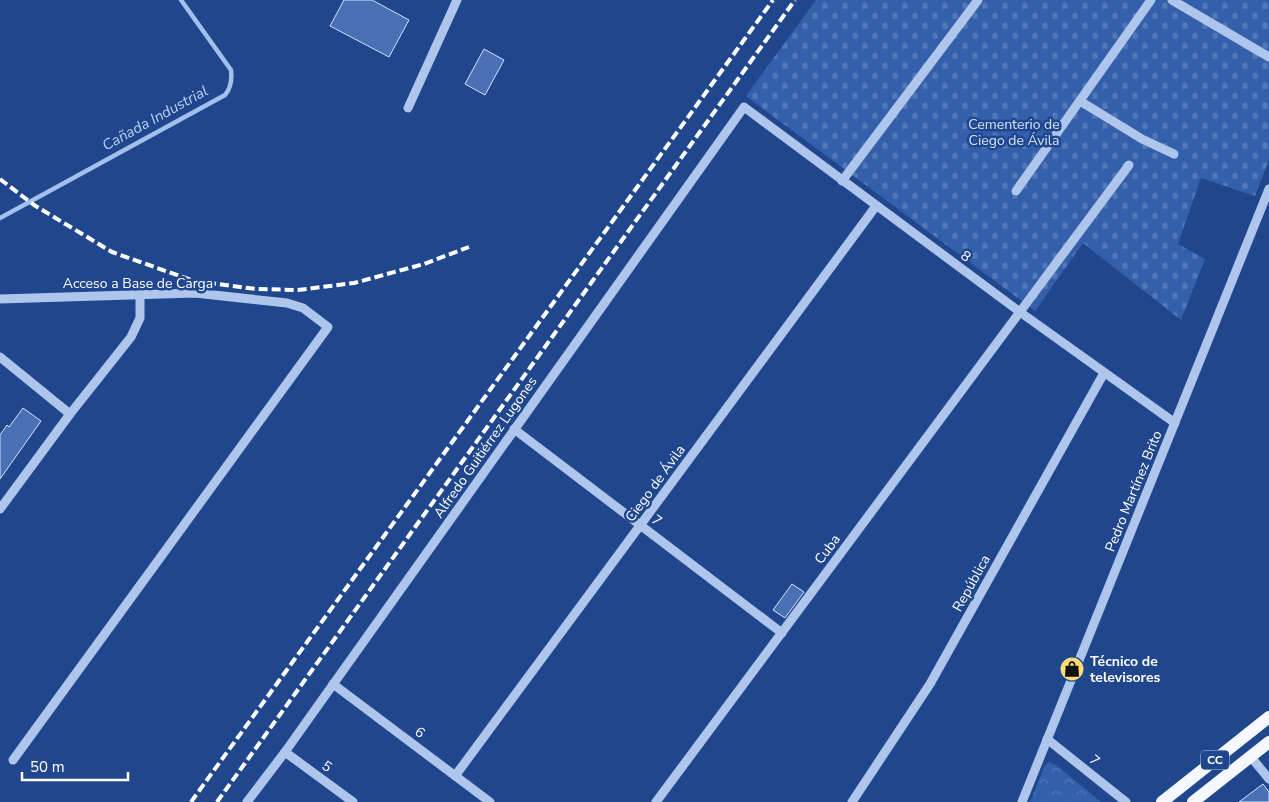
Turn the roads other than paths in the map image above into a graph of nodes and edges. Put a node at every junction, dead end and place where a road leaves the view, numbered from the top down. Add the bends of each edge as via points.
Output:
1 (458, 0) edge
2 (978, 0) edge
3 (1151, 0) edge
4 (1172, 0) edge
5 (1269, 57) edge
6 (1080, 101) junction
7 (744, 107) joint
8 (408, 108) dead end
9 (1174, 154) dead end
10 (1129, 165) dead end
11 (842, 181) junction
12 (1269, 189) edge
13 (1016, 192) dead end
14 (876, 206) junction
15 (140, 294) junction
16 (0, 299) edge
17 (1020, 312) junction
18 (0, 357) edge
19 (1104, 373) junction
20 (70, 414) junction
21 (1175, 423) junction
22 (514, 429) junction
23 (0, 509) edge
24 (641, 526) junction
25 (782, 633) junction
26 (333, 684) junction
27 (1269, 717) edge
28 (1047, 739) junction
29 (1269, 742) edge
30 (285, 752) junction
31 (1251, 757) junction
32 (12, 760) dead end
33 (455, 776) junction
34 (1269, 779) edge
35 (247, 802) edge
36 (353, 802) edge
37 (490, 802) edge
38 (656, 802) edge
39 (852, 802) edge
40 (1022, 802) edge
41 (1126, 802) edge
42 (1162, 802) edge
43 (1192, 802) edge

1 - 8 street
2 - 11 street
3 - 6 street
4 - 5 street
6 - 9 street via 1142,139
6 - 13 street
7 - 11 street, 8
7 - 22 street, Alfredo Guitiérrez Lugones
10 - 17 street, Cuba
11 - 14 street, 8
12 - 21 street, Pedro Martínez Brito
14 - 17 street, 8
14 - 24 street, Ciego de Ávila
15 - 16 street, Acceso a Base de Carga
15 - 20 street via 140,318 131,338
15 - 32 street, Acceso a Base de Carga via 195,293 287,303 303,308 328,327
17 - 19 street, 8
17 - 25 street, Cuba
18 - 20 street
19 - 21 street, 8
19 - 39 street, República via 930,684
20 - 23 street
21 - 28 street, Pedro Martínez Brito
22 - 24 street, 7
22 - 26 street, Alfredo Guitiérrez Lugones
24 - 25 street, 7
24 - 33 street, Ciego de Ávila
25 - 38 street, Cuba
26 - 30 street, Alfredo Guitiérrez Lugones
26 - 33 street, 6
27 - 42 main road, CC
28 - 40 street, Pedro Martínez Brito
28 - 41 street, 7
29 - 31 main road, CC
30 - 35 street, Alfredo Guitiérrez Lugones
30 - 36 street, 5
31 - 34 street
31 - 43 main road, CC
33 - 37 street, 6

